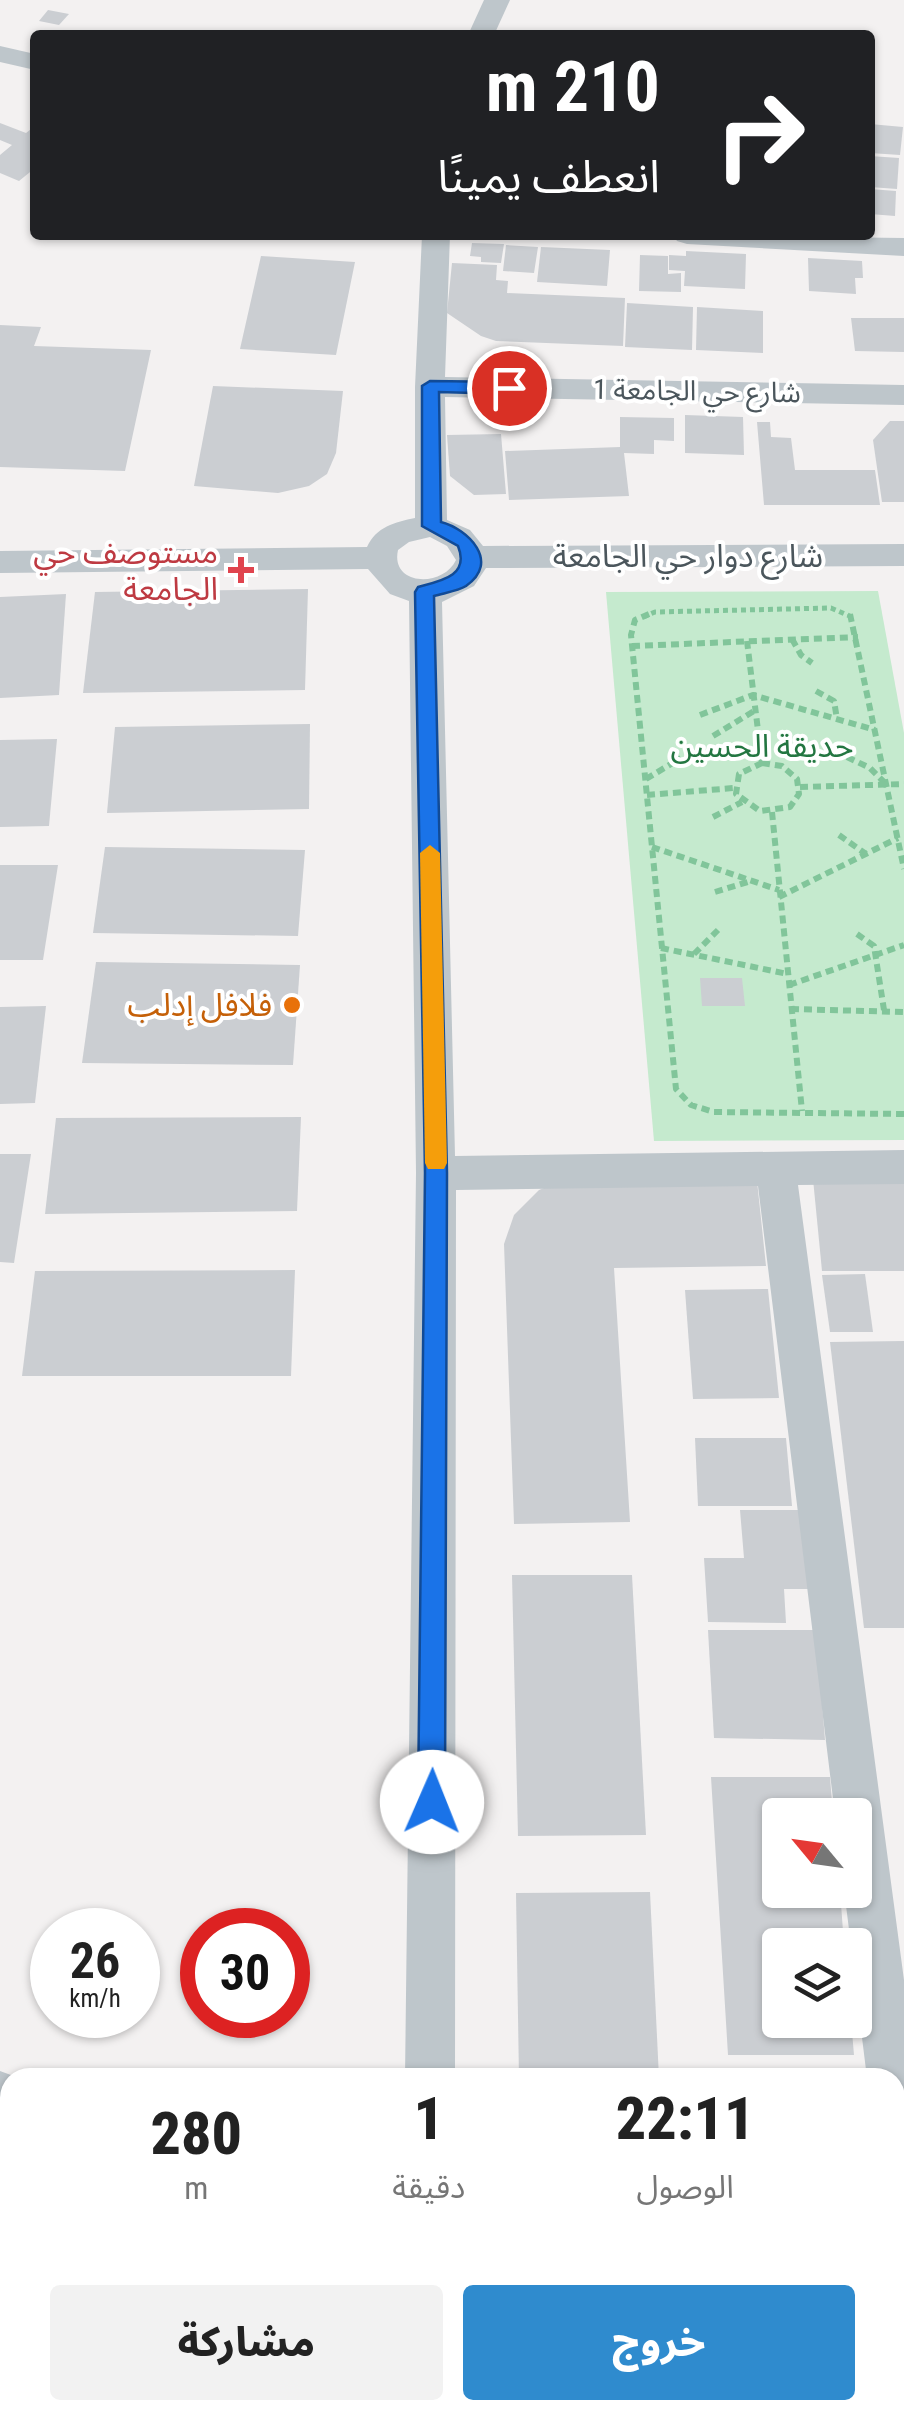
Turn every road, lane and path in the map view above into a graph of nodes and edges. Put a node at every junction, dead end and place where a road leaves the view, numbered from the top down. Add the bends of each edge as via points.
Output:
1 (497, 0) edge
2 (482, 30) edge
3 (0, 54) edge
4 (30, 61) edge
5 (436, 240) edge
6 (786, 240) edge
7 (904, 246) edge
8 (430, 386) junction
9 (904, 395) edge
10 (432, 526) junction
11 (904, 555) edge
12 (472, 557) junction
13 (378, 558) junction
14 (0, 562) edge
15 (425, 592) junction
16 (858, 637) junction
17 (792, 639) junction
18 (747, 642) junction
19 (632, 646) junction
20 (812, 663) dead end
21 (816, 690) dead end
22 (754, 695) junction
23 (755, 710) junction
24 (700, 715) dead end
25 (837, 719) junction
26 (875, 730) junction
27 (713, 736) dead end
28 (847, 757) dead end
29 (680, 758) dead end
30 (762, 763) junction
31 (645, 780) junction
32 (904, 784) edge
33 (887, 785) junction
34 (800, 787) junction
35 (734, 788) junction
36 (647, 795) junction
37 (742, 802) junction
38 (772, 812) junction
39 (713, 817) dead end
40 (900, 826) edge
41 (839, 836) dead end
42 (898, 838) junction
43 (652, 846) junction
44 (866, 854) junction
45 (904, 868) edge
46 (752, 880) junction
47 (715, 892) dead end
48 (779, 893) junction
49 (718, 930) dead end
50 (858, 934) dead end
51 (904, 945) edge
52 (662, 948) junction
53 (694, 954) junction
54 (875, 956) junction
55 (788, 974) junction
56 (789, 985) junction
57 (791, 1010) junction
58 (884, 1010) junction
59 (904, 1012) edge
60 (802, 1111) junction
61 (904, 1114) edge
62 (904, 1167) edge
63 (776, 1170) junction
64 (436, 1173) junction
65 (430, 2068) edge
66 (892, 2068) edge

1 - 2 street
3 - 4 street
5 - 8 street
6 - 7 street
8 - 9 street, شارع حي الجامعة 1
8 - 10 street
10 - 12 street via 452,531
10 - 13 street via 394,534
11 - 12 street, شارع دوار حي الجامعة
12 - 15 street via 458,582
13 - 14 street
13 - 15 street via 391,582
15 - 64 street
16 - 17 path
16 - 19 path via 852,616 839,609 655,612 635,620
16 - 26 path
17 - 18 path
17 - 20 path
18 - 19 path
18 - 22 path
19 - 31 path
21 - 25 path via 834,700
22 - 23 path
22 - 24 path
22 - 25 path
23 - 27 path
23 - 30 path
25 - 26 path
26 - 33 path
28 - 33 path
29 - 31 path
30 - 34 path via 791,772
30 - 35 path via 744,769
31 - 36 path
32 - 33 path
33 - 34 path
33 - 40 path
34 - 38 path via 790,807
35 - 36 path
35 - 37 path
36 - 43 path
37 - 38 path
37 - 39 path
38 - 48 path
40 - 42 path
41 - 44 path
42 - 44 path
42 - 45 path
43 - 46 path
43 - 52 path
44 - 48 path
46 - 47 path
46 - 48 path
48 - 55 path
49 - 53 path
50 - 54 path via 874,946
51 - 54 path
52 - 53 path
52 - 60 path via 674,1079 682,1098 714,1112
53 - 55 path
54 - 56 path
54 - 58 path
55 - 56 path
56 - 57 path
57 - 58 path
57 - 60 path
58 - 59 path
60 - 61 path
62 - 63 street
63 - 64 street
63 - 66 street
64 - 65 street

